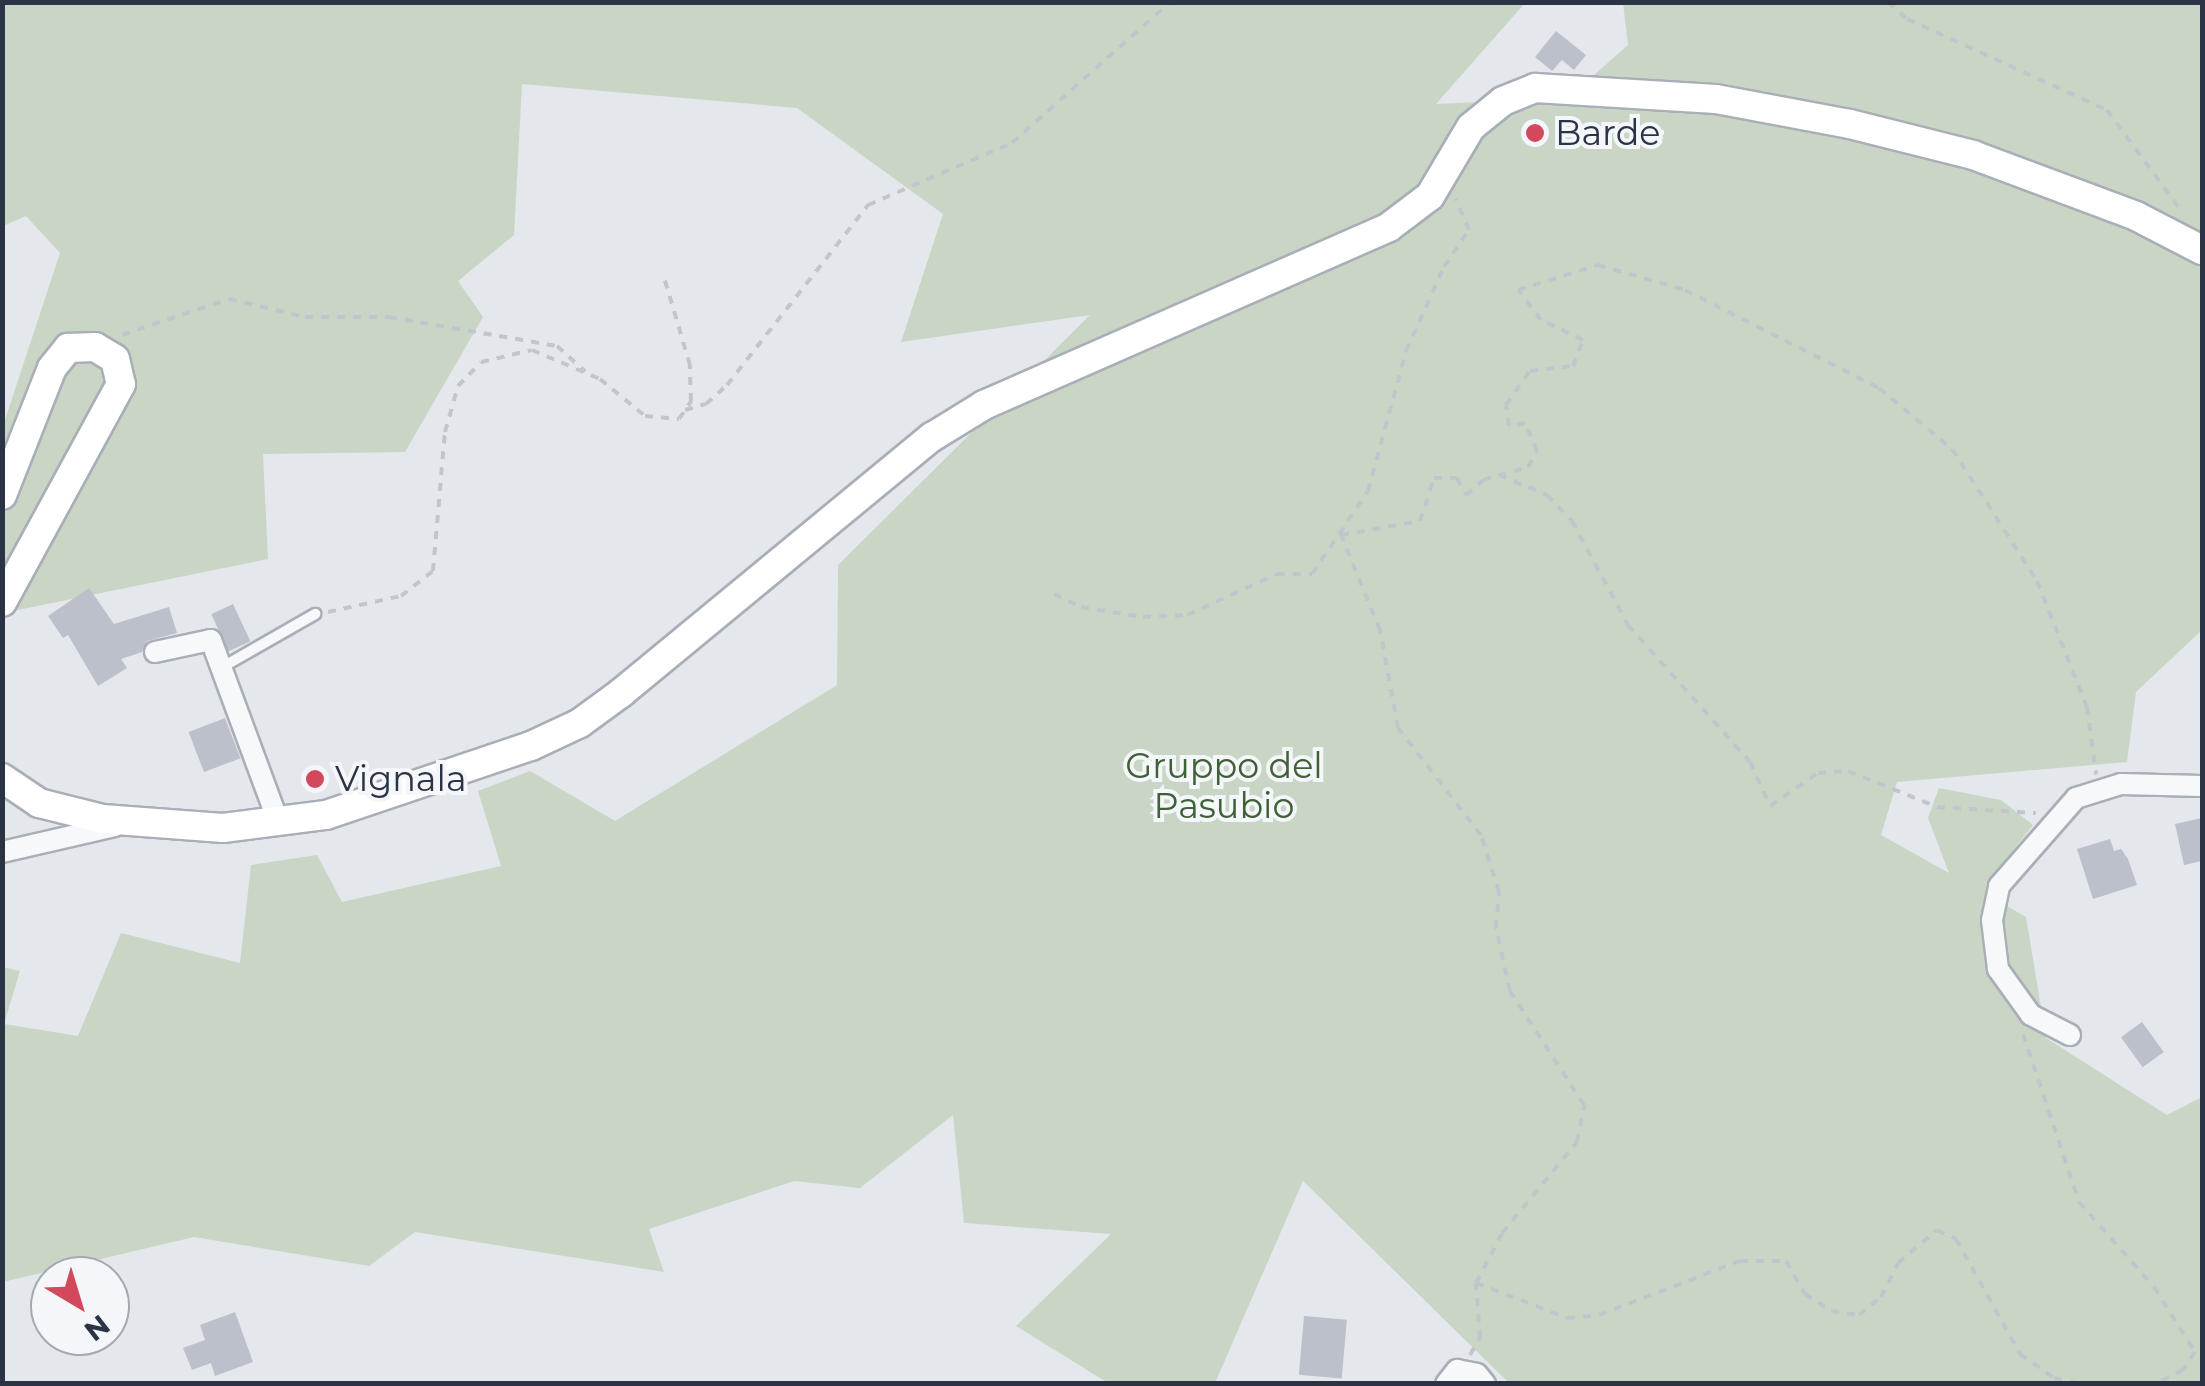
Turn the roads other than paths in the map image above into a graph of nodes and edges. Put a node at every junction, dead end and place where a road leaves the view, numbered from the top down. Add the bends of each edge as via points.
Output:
1 (2202, 250) edge
2 (2, 495) edge
3 (2, 602) edge
4 (315, 614) road end
5 (154, 652) dead end
6 (226, 665) junction
7 (2, 778) edge
8 (2202, 786) edge
9 (132, 823) junction
10 (280, 824) junction
11 (2, 852) edge
12 (2070, 1035) dead end
13 (1451, 1377) edge
14 (1486, 1384) edge

1 - 10 street via 2136,216 1973,156 1716,99 1535,88 1502,100 1471,127 1430,196 1389,227 984,404 932,437 580,723 345,808
2 - 3 street via 52,368 68,348 95,347 115,359 121,384
4 - 6 lane
5 - 6 street via 211,640
6 - 10 street
7 - 9 street via 39,804
8 - 12 street via 2098,788 2062,812 1999,886 1992,945 2014,993 2030,1014
9 - 10 street
9 - 11 street
13 - 14 street via 1477,1374

